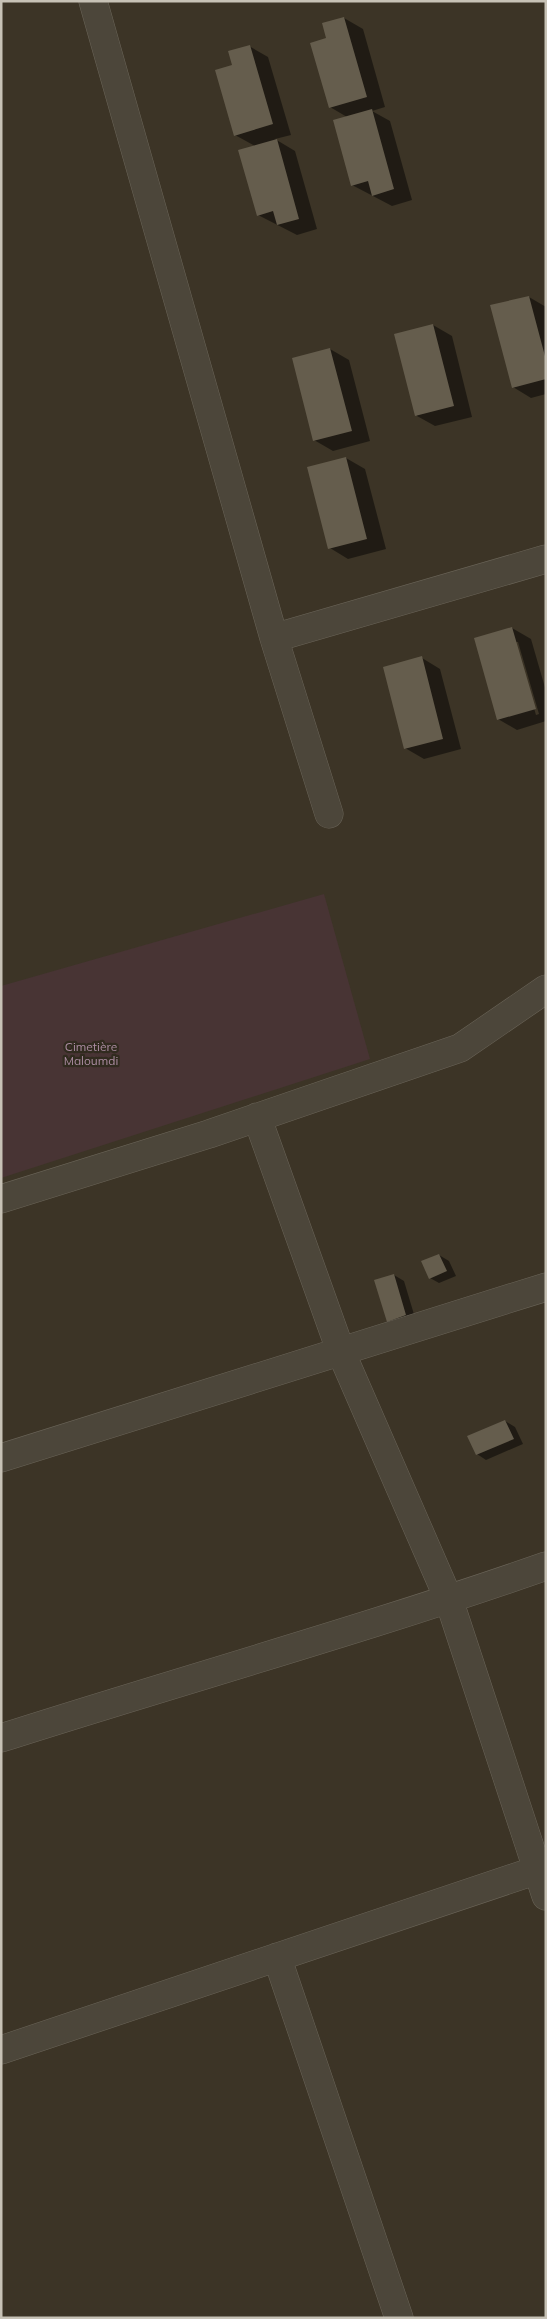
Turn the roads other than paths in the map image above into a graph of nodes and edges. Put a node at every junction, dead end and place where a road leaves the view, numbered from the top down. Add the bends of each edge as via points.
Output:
1 (93, 1) edge
2 (546, 559) edge
3 (274, 638) junction
4 (329, 814) dead end
5 (546, 989) edge
6 (257, 1117) junction
7 (1, 1199) edge
8 (545, 1288) edge
9 (341, 1352) junction
10 (1, 1458) edge
11 (546, 1566) edge
12 (449, 1600) junction
13 (1, 1738) edge
14 (542, 1868) edge
15 (546, 1896) edge
16 (277, 1957) junction
17 (1, 2050) edge
18 (398, 2318) edge

1 - 3 street
2 - 3 street
3 - 4 street
5 - 6 street via 460,1048
6 - 7 street
6 - 9 street
8 - 9 street
9 - 10 street
9 - 12 street
11 - 12 street
12 - 13 street
12 - 14 street
14 - 15 street
14 - 16 street
16 - 17 street
16 - 18 street

